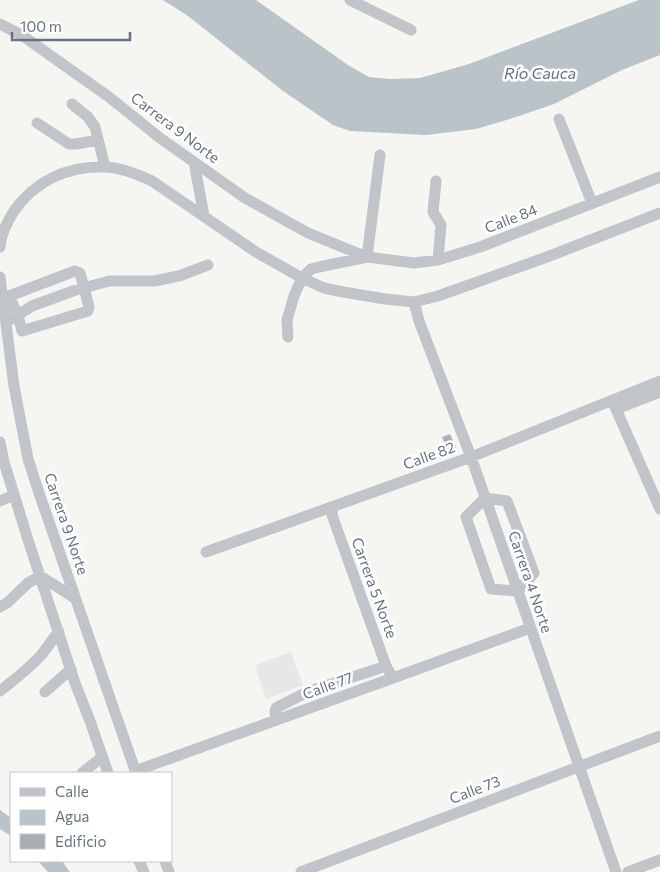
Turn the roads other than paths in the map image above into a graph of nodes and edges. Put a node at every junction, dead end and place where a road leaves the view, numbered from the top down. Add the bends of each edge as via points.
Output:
1 (350, 0) edge
2 (0, 24) edge
3 (411, 30) dead end
4 (72, 104) dead end
5 (559, 119) dead end
6 (37, 123) dead end
7 (98, 140) junction
8 (380, 155) dead end
9 (194, 162) junction
10 (105, 167) junction
11 (660, 176) edge
12 (436, 181) dead end
13 (592, 203) junction
14 (660, 213) edge
15 (204, 216) junction
16 (0, 246) edge
17 (367, 257) junction
18 (438, 260) junction
19 (208, 266) dead end
20 (0, 277) edge
21 (302, 278) junction
22 (84, 288) junction
23 (6, 296) junction
24 (414, 302) junction
25 (18, 315) junction
26 (4, 327) edge
27 (22, 331) junction
28 (288, 337) dead end
29 (660, 381) edge
30 (660, 392) edge
31 (614, 405) junction
32 (0, 442) edge
33 (471, 457) junction
34 (2, 463) edge
35 (14, 495) junction
36 (485, 498) junction
37 (0, 501) edge
38 (333, 507) junction
39 (660, 509) edge
40 (206, 552) dead end
41 (40, 576) junction
42 (518, 592) junction
43 (75, 598) junction
44 (0, 606) edge
45 (530, 628) junction
46 (58, 632) junction
47 (386, 666) junction
48 (71, 670) junction
49 (393, 678) junction
50 (0, 691) edge
51 (45, 692) dead end
52 (276, 720) junction
53 (660, 736) edge
54 (102, 757) junction
55 (579, 767) junction
56 (83, 772) edge
57 (108, 772) edge
58 (135, 772) edge
59 (660, 860) edge
60 (301, 872) edge
61 (616, 872) edge
62 (628, 872) edge

1 - 3 street
2 - 9 street, Carrera 9 Norte via 23,36 101,91
4 - 7 street via 88,117
5 - 13 street
6 - 7 street via 69,144
7 - 10 street
8 - 17 street
9 - 15 street
9 - 17 street, Carrera 9 Norte via 244,198 308,233
10 - 15 street via 134,173 152,181
10 - 16 street via 60,174 33,189 11,215
11 - 13 street, Calle 84
12 - 18 street via 432,212 441,225
13 - 18 street, Calle 84
14 - 24 street via 547,257
15 - 21 street via 256,252
17 - 18 street, Calle 84 via 414,263
17 - 21 street via 319,266
19 - 22 street via 154,281 109,281
20 - 23 street, Carrera 9 Norte
21 - 24 street via 324,288
21 - 28 street via 288,320
22 - 23 street via 80,272 76,270
22 - 25 street via 32,306
22 - 27 street via 88,311
23 - 25 street
23 - 26 street, Carrera 9 Norte
24 - 33 street, Carrera 4 Norte
25 - 26 street
25 - 27 street
26 - 27 street
26 - 43 street, Carrera 9 Norte via 28,459
29 - 31 street, Calle 82
30 - 31 street
31 - 33 street, Calle 82
31 - 39 street
32 - 34 street
33 - 36 street, Carrera 4 Norte
33 - 38 street, Calle 82
34 - 35 street
35 - 37 street
35 - 41 street
36 - 42 street, Carrera 4 Norte
36 - 42 street via 507,501 534,573
36 - 42 street via 466,517 475,544 491,589
38 - 40 street, Calle 82
38 - 47 street, Carrera 5 Norte via 332,515
41 - 43 street
41 - 44 street
41 - 46 street
42 - 45 street, Carrera 4 Norte
43 - 58 street, Carrera 9 Norte
45 - 49 street, Calle 77
45 - 55 street, Carrera 4 Norte
46 - 48 street
46 - 50 street via 43,653
47 - 49 street, Carrera 5 Norte
47 - 52 street via 307,692 276,708
48 - 51 street
48 - 54 street
49 - 52 street, Calle 77
52 - 58 street, Calle 77
53 - 55 street, Calle 73
54 - 56 street
54 - 57 street
55 - 60 street, Calle 73
55 - 61 street, Carrera 4 Norte
59 - 62 street

